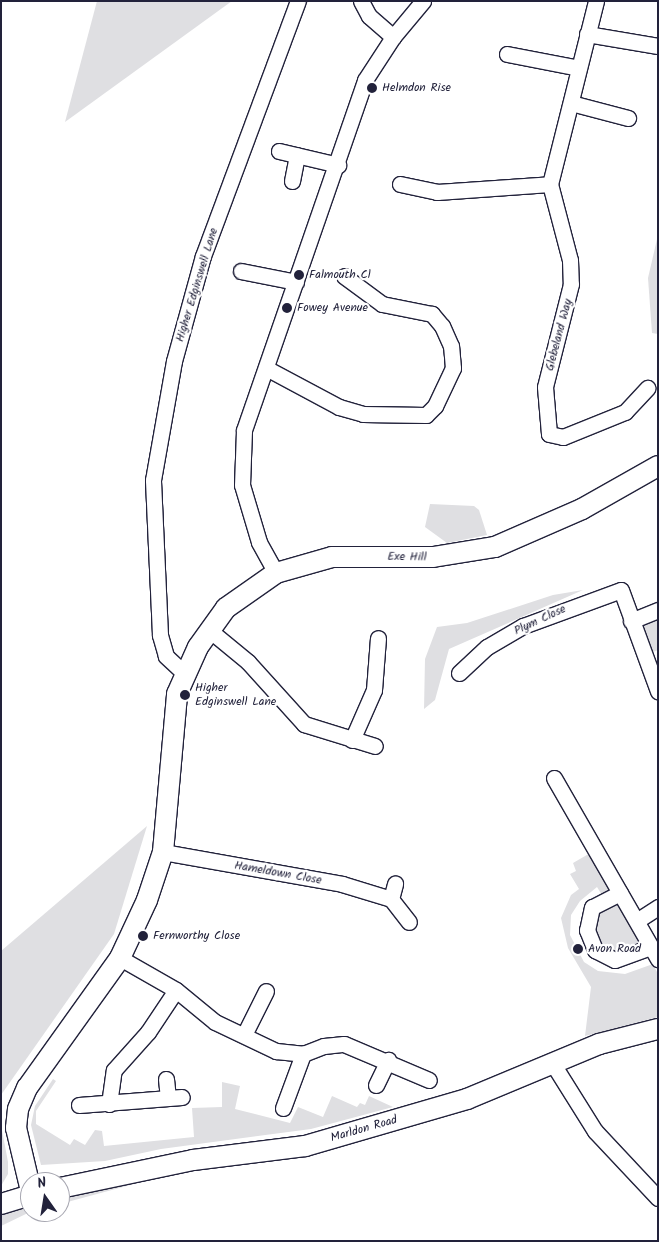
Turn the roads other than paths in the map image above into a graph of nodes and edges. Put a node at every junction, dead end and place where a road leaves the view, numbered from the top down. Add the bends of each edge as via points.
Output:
1 (298, 1) edge
2 (361, 1) edge
3 (423, 1) edge
4 (596, 1) edge
5 (587, 34) junction
6 (393, 37) junction
7 (658, 46) edge
8 (507, 54) dead end
9 (579, 68) junction
10 (571, 103) junction
11 (628, 118) dead end
12 (279, 151) dead end
13 (297, 156) junction
14 (338, 165) junction
15 (292, 181) dead end
16 (400, 184) dead end
17 (550, 184) junction
18 (241, 271) dead end
19 (344, 276) dead end
20 (296, 282) junction
21 (266, 368) junction
22 (647, 388) dead end
23 (658, 466) edge
24 (276, 573) junction
25 (658, 610) edge
26 (631, 621) junction
27 (208, 629) junction
28 (378, 638) dead end
29 (651, 653) edge
30 (462, 664) dead end
31 (184, 673) junction
32 (658, 691) edge
33 (352, 740) junction
34 (375, 746) dead end
35 (554, 778) dead end
36 (163, 852) junction
37 (620, 893) junction
38 (658, 906) edge
39 (638, 920) junction
40 (409, 922) dead end
41 (655, 953) edge
42 (120, 958) junction
43 (176, 990) junction
44 (266, 991) dead end
45 (658, 1029) edge
46 (244, 1035) junction
47 (303, 1054) junction
48 (388, 1060) junction
49 (553, 1064) junction
50 (166, 1079) dead end
51 (429, 1080) dead end
52 (376, 1085) dead end
53 (109, 1104) junction
54 (79, 1105) dead end
55 (283, 1108) dead end
56 (26, 1172) edge
57 (70, 1186) edge
58 (20, 1198) edge
59 (658, 1198) edge
60 (1, 1204) edge

1 - 31 street, Higher Edginswell Lane via 203,256 174,361 153,480 160,635 166,656
2 - 6 street via 369,16
3 - 6 street
4 - 5 street, Glebeland Way
5 - 7 street
5 - 9 street, Glebeland Way
6 - 14 street via 365,80
8 - 9 street
9 - 10 street, Glebeland Way
10 - 11 street
10 - 17 street, Glebeland Way
12 - 13 street
13 - 14 street
13 - 15 street
14 - 20 street
16 - 17 street via 437,192
17 - 22 street, Glebeland Way via 570,260 572,284 546,387 549,434 563,437 625,412
18 - 20 street
19 - 21 street via 382,304 432,314 442,326 451,346 453,368 435,406 426,415 363,414 339,407
20 - 21 street
21 - 24 street via 244,430 242,484 259,542
23 - 24 street, Exe Hill via 582,509 495,547 433,557 332,557
24 - 27 street, Exe Hill via 226,608
25 - 26 street
26 - 29 street
26 - 30 street, Plym Close via 621,590 523,626
27 - 31 street, Exe Hill
27 - 33 street via 241,655 304,724
28 - 33 street via 374,690
29 - 32 street
31 - 36 street via 174,715 171,788
33 - 34 street
35 - 37 street
36 - 40 street, Hameldown Close via 393,891
36 - 42 street via 147,900
37 - 39 street
37 - 41 street via 592,906 587,930 595,950 615,960
38 - 39 street
39 - 41 street
42 - 43 street
42 - 56 street via 27,1088 18,1109 16,1128
43 - 46 street via 215,1022
43 - 53 street via 148,1032 114,1070
44 - 46 street
45 - 49 street, Marldon Road via 599,1044
46 - 47 street via 276,1051
47 - 48 street via 324,1046 344,1044
47 - 55 street
48 - 51 street
48 - 52 street
49 - 57 street, Marldon Road via 467,1099 305,1146 158,1166
49 - 59 street via 595,1131
50 - 53 street via 175,1097
53 - 54 street
58 - 60 street

